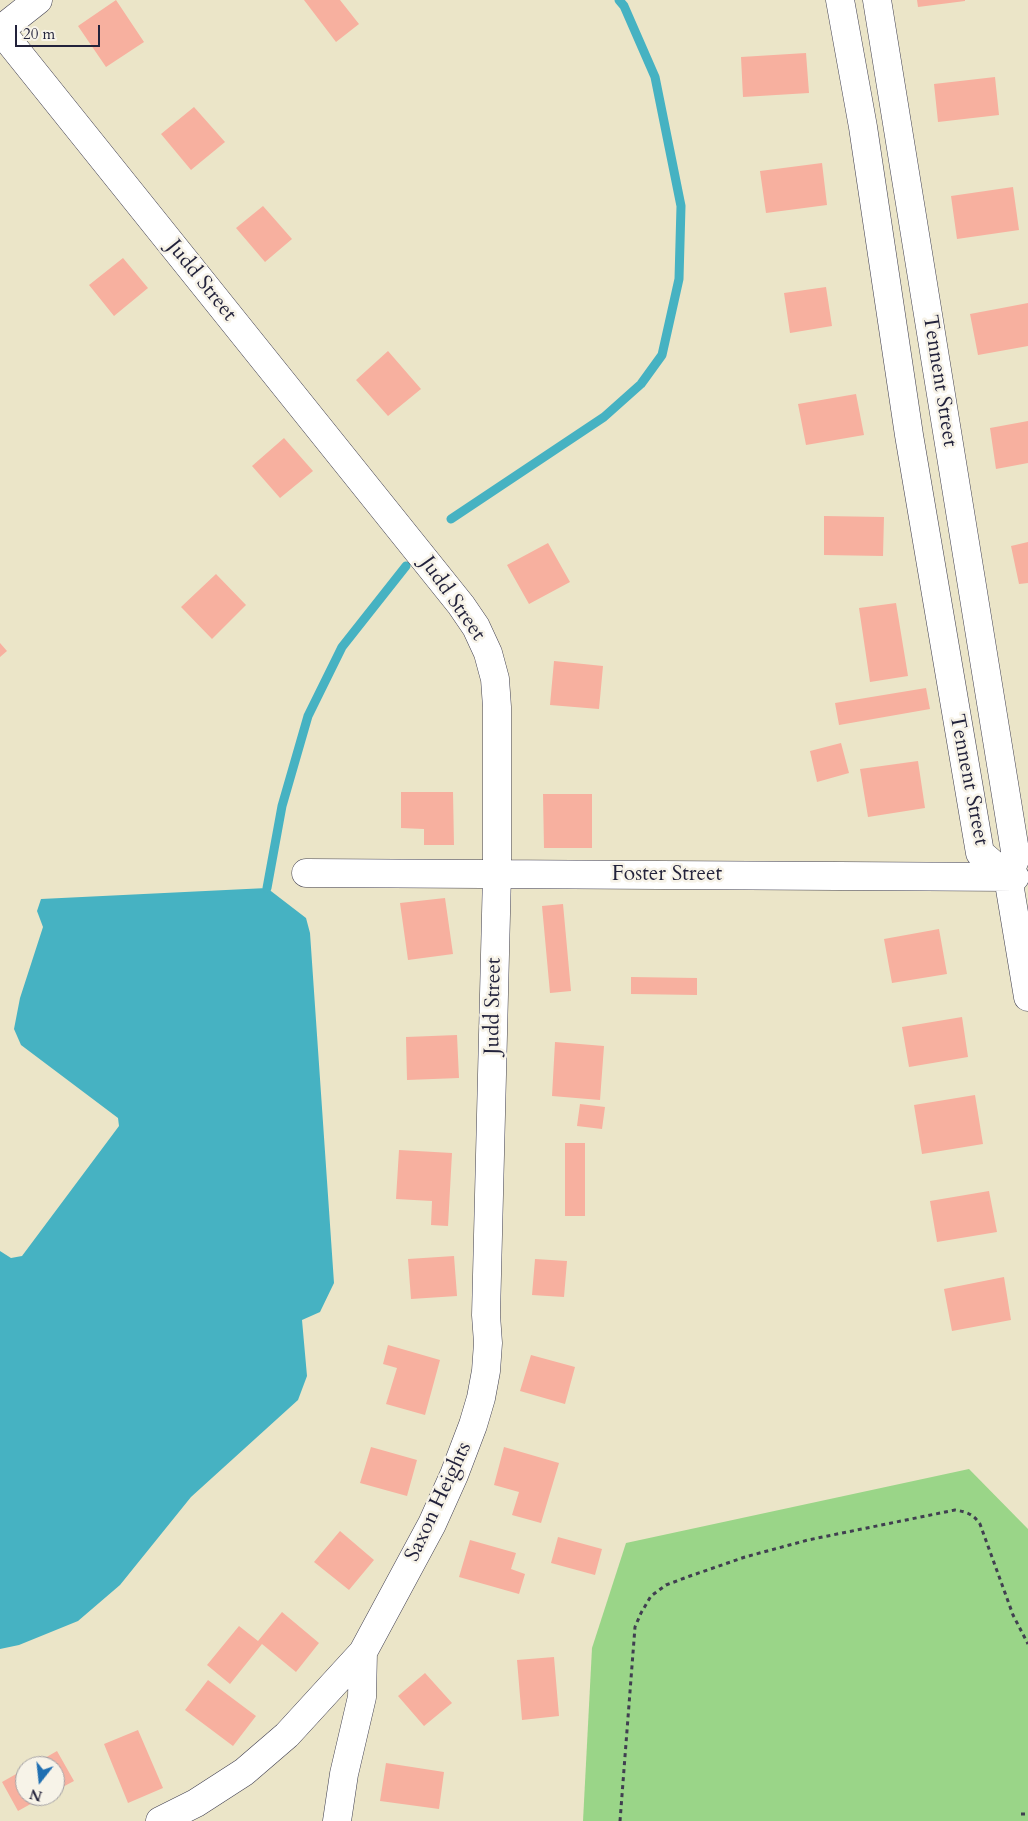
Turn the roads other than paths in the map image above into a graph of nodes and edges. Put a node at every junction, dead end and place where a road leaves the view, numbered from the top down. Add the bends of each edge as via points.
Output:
1 (38, 0) edge
2 (840, 0) edge
3 (877, 0) edge
4 (2, 24) edge
5 (306, 873) dead end
6 (496, 874) junction
7 (1018, 877) edge
8 (1028, 997) edge
9 (488, 1343) joint
10 (363, 1652) junction
11 (160, 1821) edge
12 (337, 1821) edge

1 - 4 street
2 - 7 street, Tennent Street via 980,853
3 - 7 street, Tennent Street
4 - 6 street, Judd Street via 476,627 495,679
5 - 6 street, Foster Street
6 - 7 street, Foster Street
6 - 9 street, Judd Street
7 - 8 street
9 - 10 street, Saxon Heights via 481,1398 454,1475 432,1524
10 - 11 street, Saxon Heights via 287,1735 244,1772 196,1803
10 - 12 street, Saxon Heights via 362,1697

